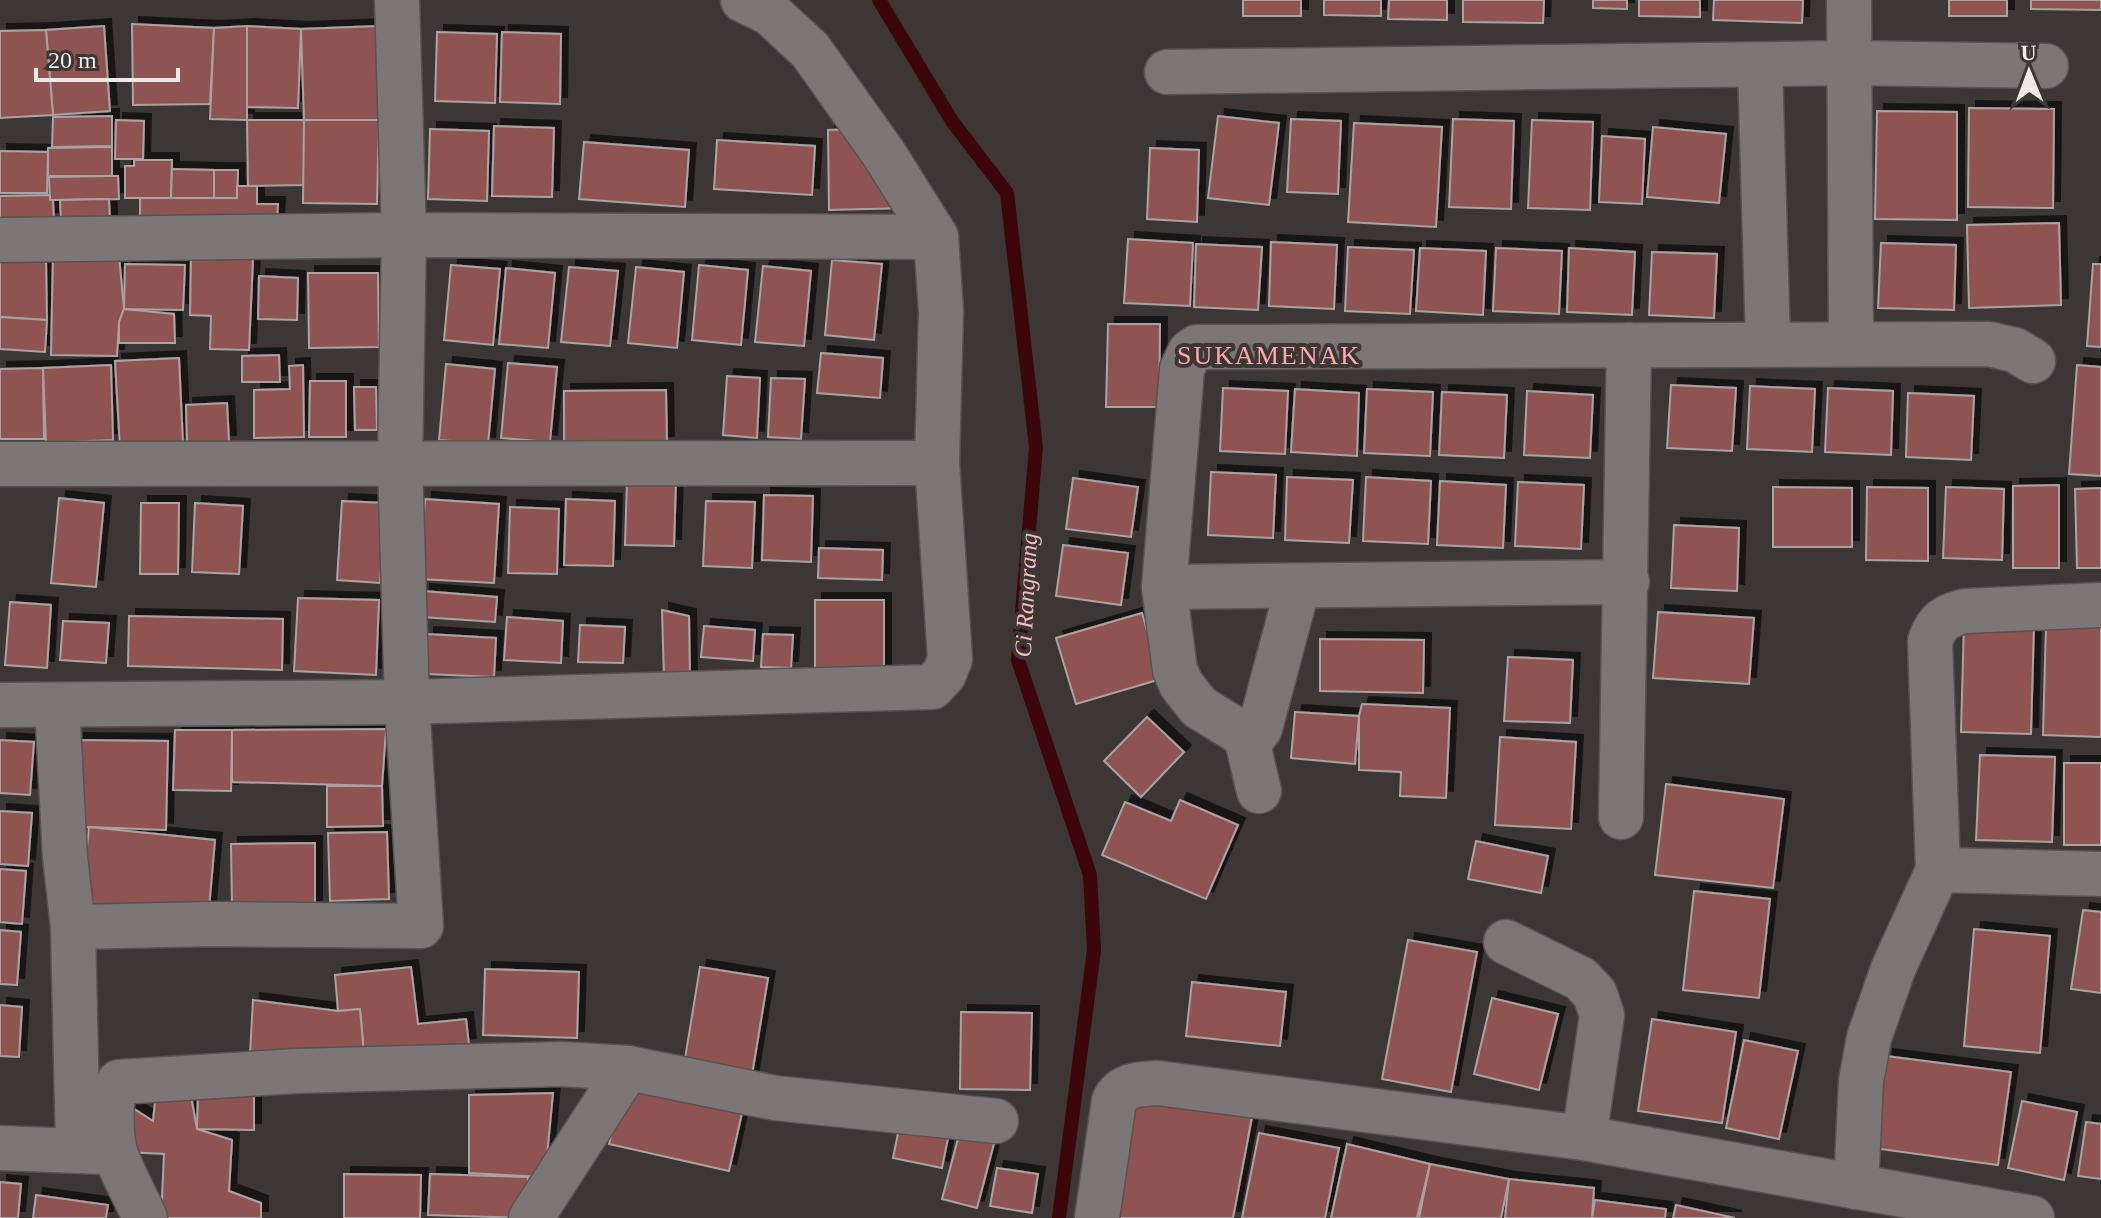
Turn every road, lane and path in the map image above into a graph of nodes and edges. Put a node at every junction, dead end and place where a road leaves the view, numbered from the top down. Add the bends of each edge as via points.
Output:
1 (397, 0) edge
2 (743, 0) edge
3 (1849, 0) edge
4 (1849, 63) junction
5 (1760, 65) junction
6 (2046, 66) dead end
7 (1167, 72) dead end
8 (404, 235) junction
9 (936, 237) junction
10 (0, 240) edge
11 (1851, 343) junction
12 (1768, 344) junction
13 (1629, 345) junction
14 (2033, 361) dead end
15 (400, 462) junction
16 (937, 463) junction
17 (0, 464) edge
18 (1627, 582) junction
19 (1298, 586) junction
20 (1164, 587) junction
21 (2101, 605) edge
22 (407, 702) junction
23 (0, 705) edge
24 (57, 705) junction
25 (1246, 736) junction
26 (1259, 791) dead end
27 (1621, 817) dead end
28 (1938, 870) junction
29 (2101, 874) edge
30 (73, 927) junction
31 (1506, 942) dead end
32 (628, 1068) junction
33 (996, 1121) dead end
34 (1584, 1138) junction
35 (0, 1148) edge
36 (96, 1151) junction
37 (1856, 1187) junction
38 (145, 1218) edge
39 (531, 1218) edge
40 (1097, 1218) edge
41 (2032, 1218) edge

1 - 8 street
2 - 9 street via 770,13 810,50
3 - 4 street
4 - 5 street
4 - 6 street
4 - 11 street
5 - 7 street
5 - 12 street
8 - 9 street
8 - 10 street
8 - 15 street
9 - 16 street via 941,311
11 - 12 street
11 - 14 street via 1989,344
12 - 13 street
13 - 18 street
13 - 20 street via 1197,347 1182,369
15 - 16 street
15 - 17 street
15 - 22 street
16 - 22 street via 950,659 932,687
18 - 19 street
18 - 27 street
19 - 20 street
19 - 25 street via 1260,728
20 - 25 street via 1181,684 1199,707
21 - 28 street via 1965,611 1949,615 1935,629 1930,641
22 - 24 street
22 - 30 street via 421,926
23 - 24 street
24 - 30 street
25 - 26 street
28 - 29 street
28 - 37 street via 1893,969 1869,1038 1861,1081
30 - 36 street
31 - 34 street via 1581,979 1595,994 1602,1015
32 - 33 street via 775,1098
32 - 36 street via 561,1064 361,1069 119,1082
32 - 39 street
34 - 37 street
34 - 40 street via 1138,1084 1121,1090 1114,1101
35 - 36 street
36 - 38 street
37 - 41 street

